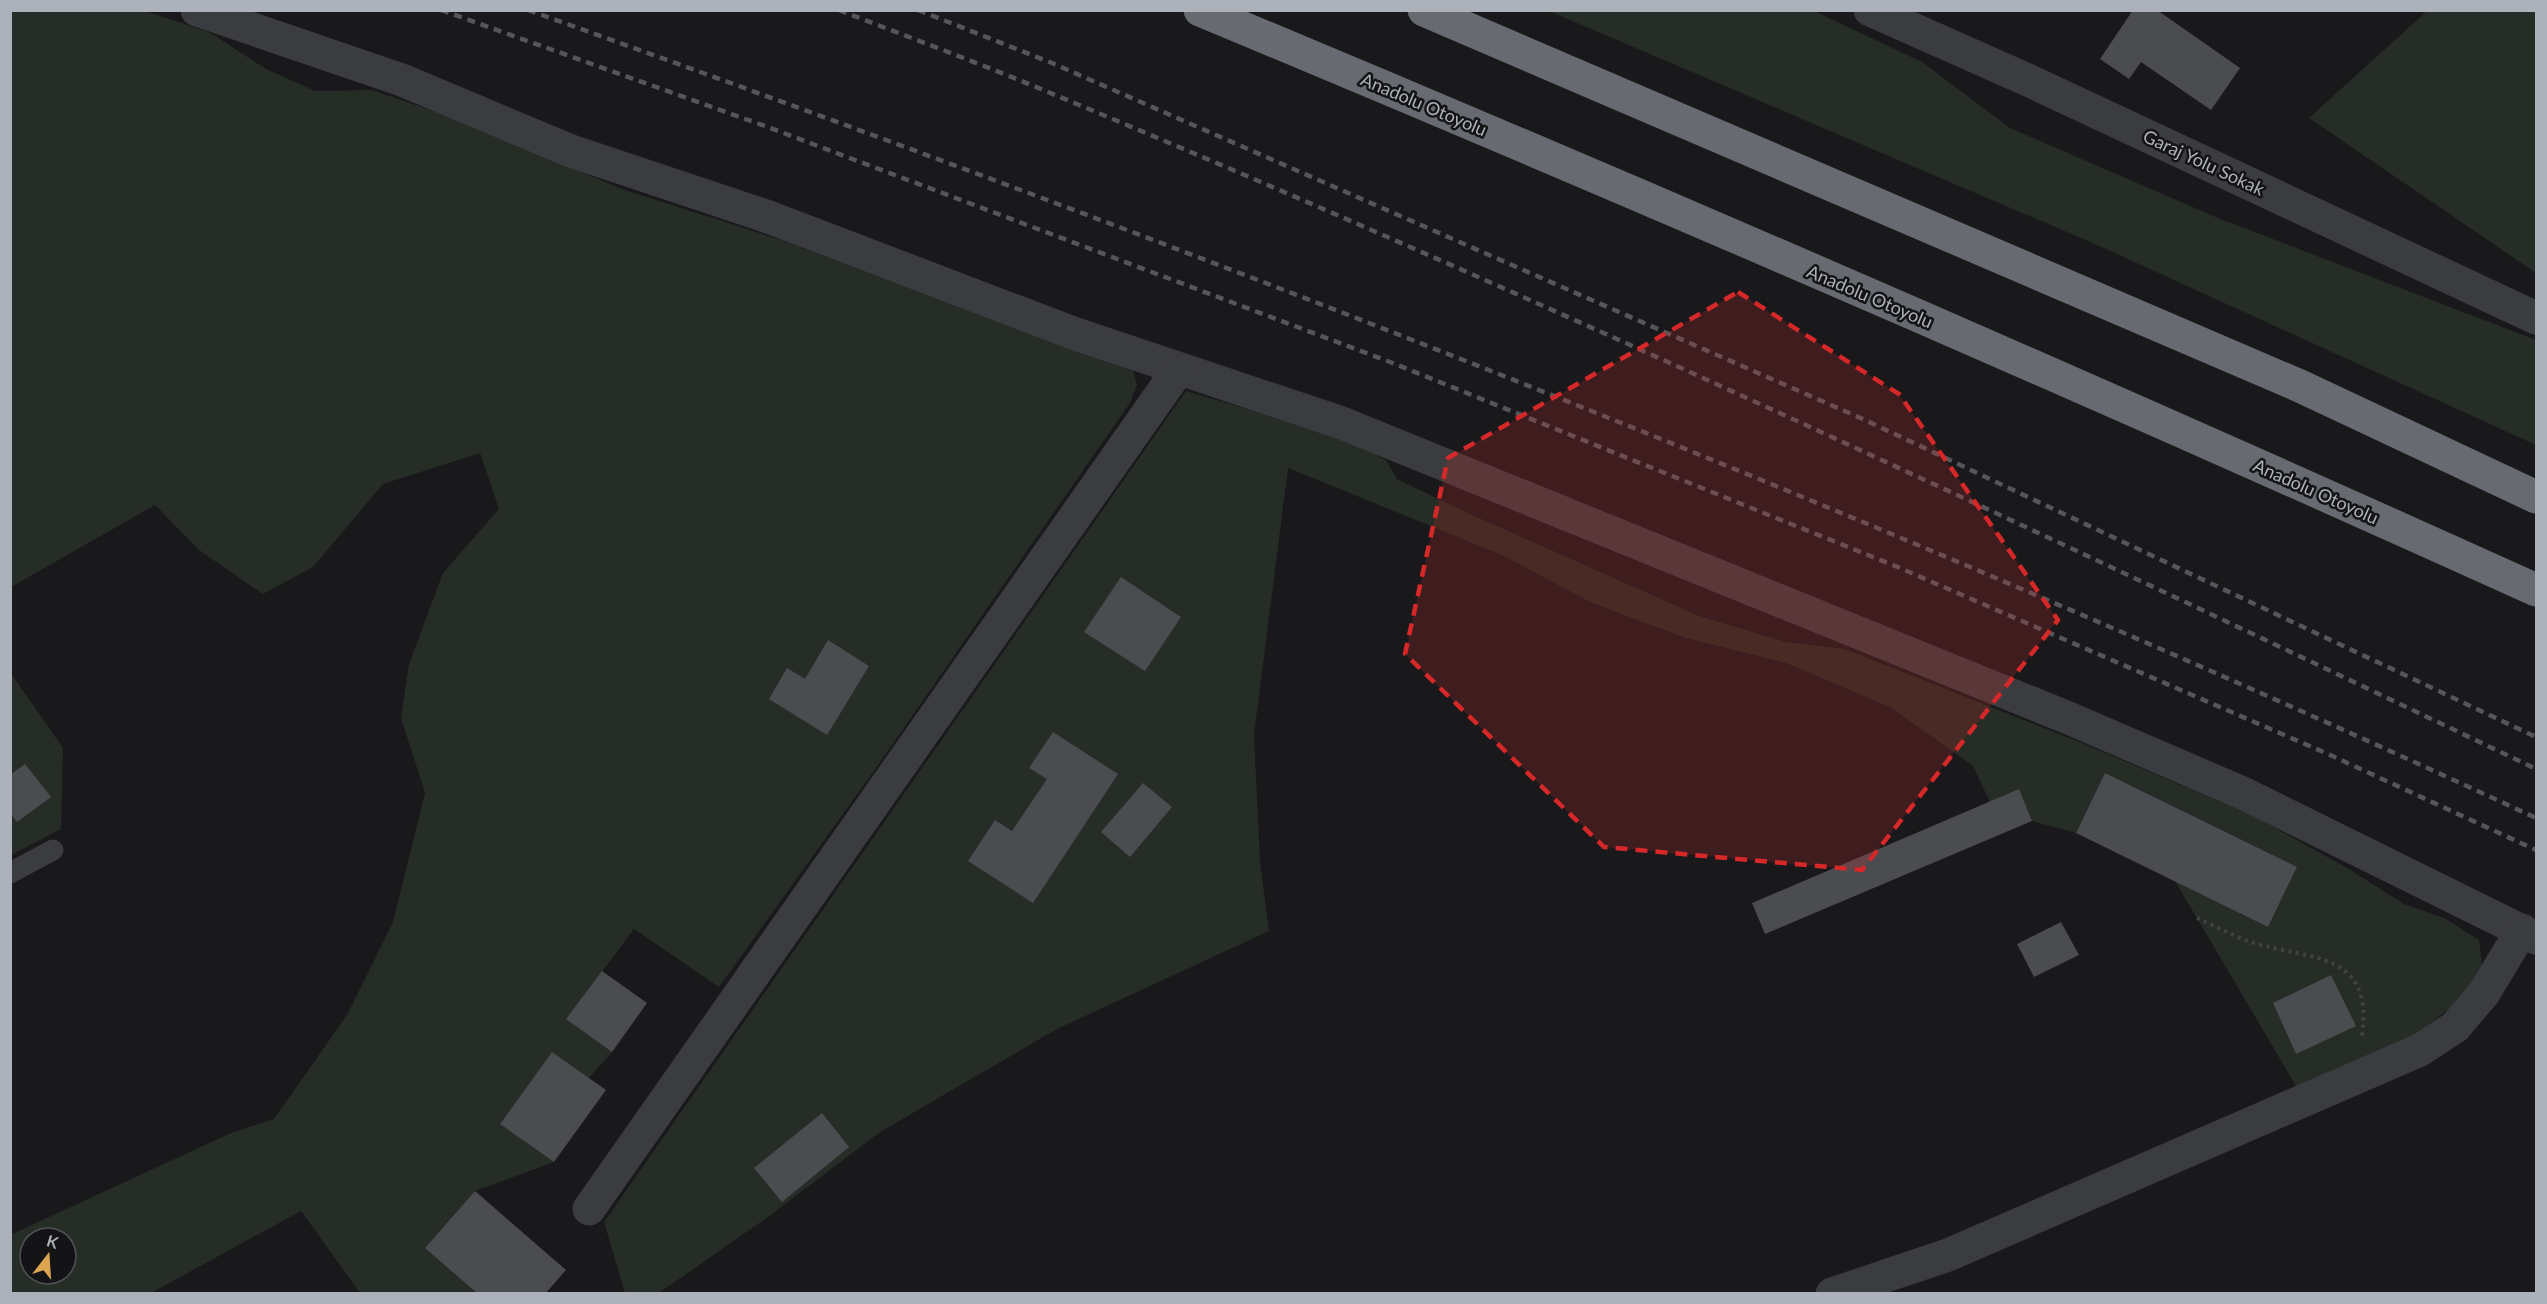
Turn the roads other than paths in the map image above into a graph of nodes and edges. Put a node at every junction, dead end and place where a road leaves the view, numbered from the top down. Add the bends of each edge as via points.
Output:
1 (197, 10) edge
2 (1200, 10) edge
3 (1424, 10) edge
4 (1870, 10) edge
5 (2536, 318) edge
6 (1178, 370) junction
7 (2536, 497) edge
8 (2536, 590) edge
9 (53, 850) dead end
10 (10, 873) edge
11 (2529, 934) edge
12 (589, 1209) dead end
13 (1832, 1293) edge

1 - 6 street via 402,80 571,152 766,216
2 - 8 highway, Anadolu Otoyolu via 2269,469
3 - 7 highway via 2300,386
4 - 5 street, Garaj Yolu Sokak
6 - 11 street via 1342,423 2071,718 2247,795
6 - 12 street
9 - 10 lane
11 - 13 street via 2455,1027 2420,1050 1948,1255

